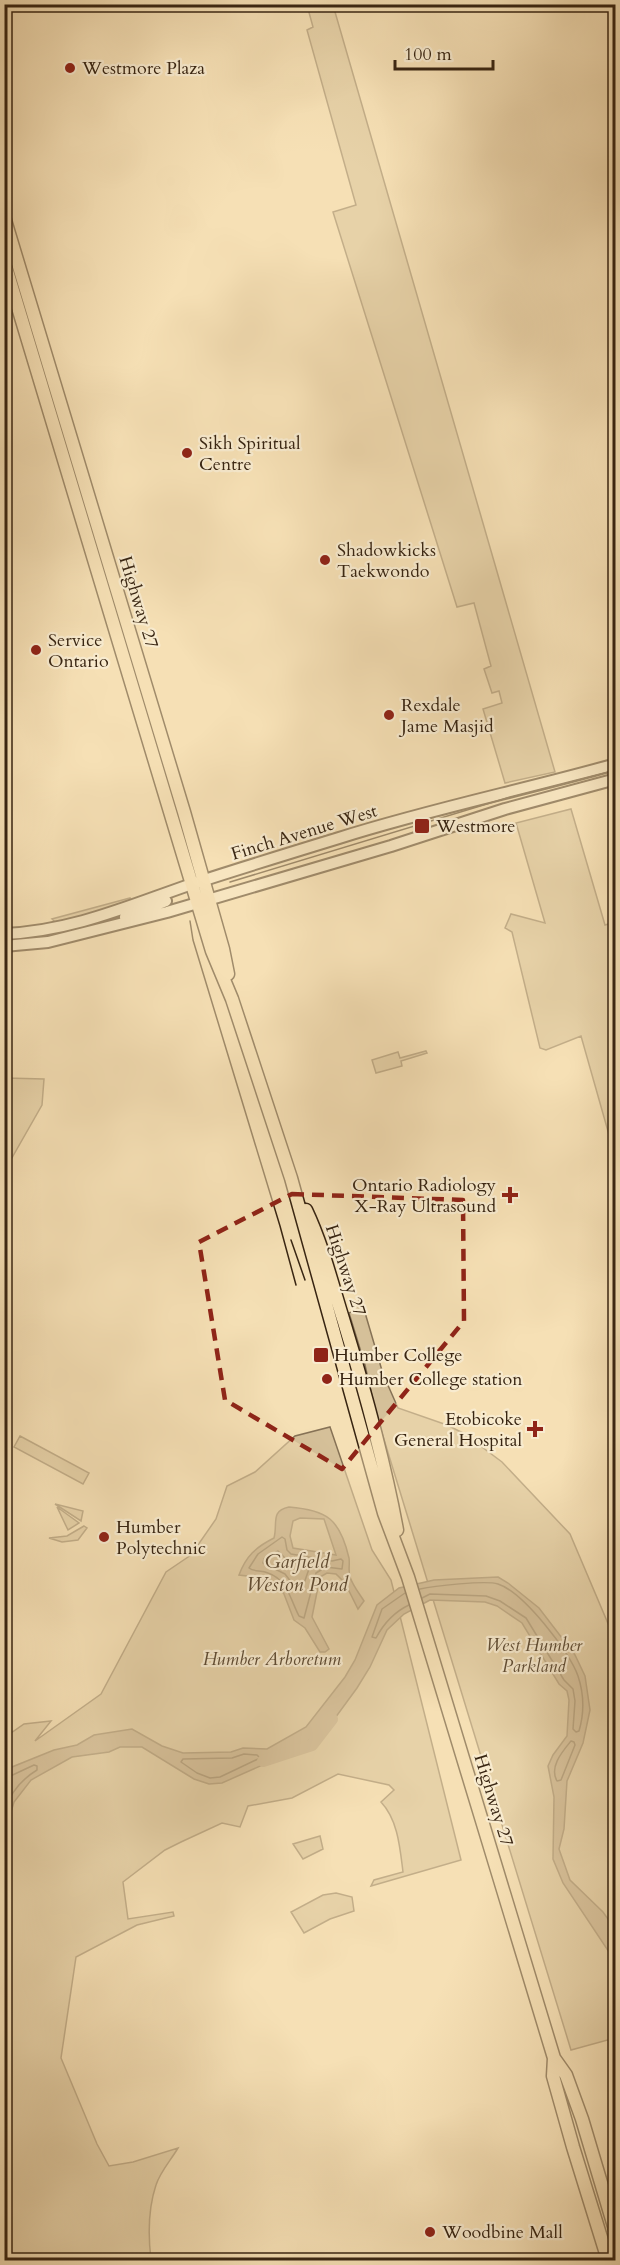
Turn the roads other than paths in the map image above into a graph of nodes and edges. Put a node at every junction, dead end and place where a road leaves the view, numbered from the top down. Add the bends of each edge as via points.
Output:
1 (4, 217) edge
2 (4, 261) edge
3 (615, 764) edge
4 (615, 779) edge
5 (199, 885) junction
6 (203, 901) junction
7 (48, 930) junction
8 (92, 932) junction
9 (4, 934) edge
10 (48, 942) junction
11 (4, 946) edge
12 (291, 1178) junction
13 (355, 1407) junction
14 (392, 1503) junction
15 (400, 1552) junction
16 (554, 2058) junction
17 (615, 2233) edge
18 (608, 2260) edge

1 - 5 main road, Highway 27
2 - 5 main road, Highway 27
3 - 5 main road, Finch Avenue West via 384,825
4 - 6 main road, Finch Avenue West
5 - 6 main road, Highway 27
5 - 7 main road, Finch Avenue West
5 - 8 main road, Finch Avenue West
6 - 8 main road, Finch Avenue West
6 - 12 main road, Highway 27 via 223,950 232,999
7 - 9 main road, Finch Avenue West
7 - 10 main road
8 - 10 main road, Finch Avenue West
10 - 11 main road, Finch Avenue West
12 - 13 main road, Highway 27
12 - 14 main road, Highway 27 via 318,1235 329,1270
13 - 14 main road via 363,1410
13 - 15 main road, Highway 27 via 384,1513
14 - 15 main road, Highway 27
15 - 16 main road, Highway 27
16 - 17 main road, Highway 27 via 566,2075 582,2119
16 - 18 main road, Highway 27 via 553,2076

